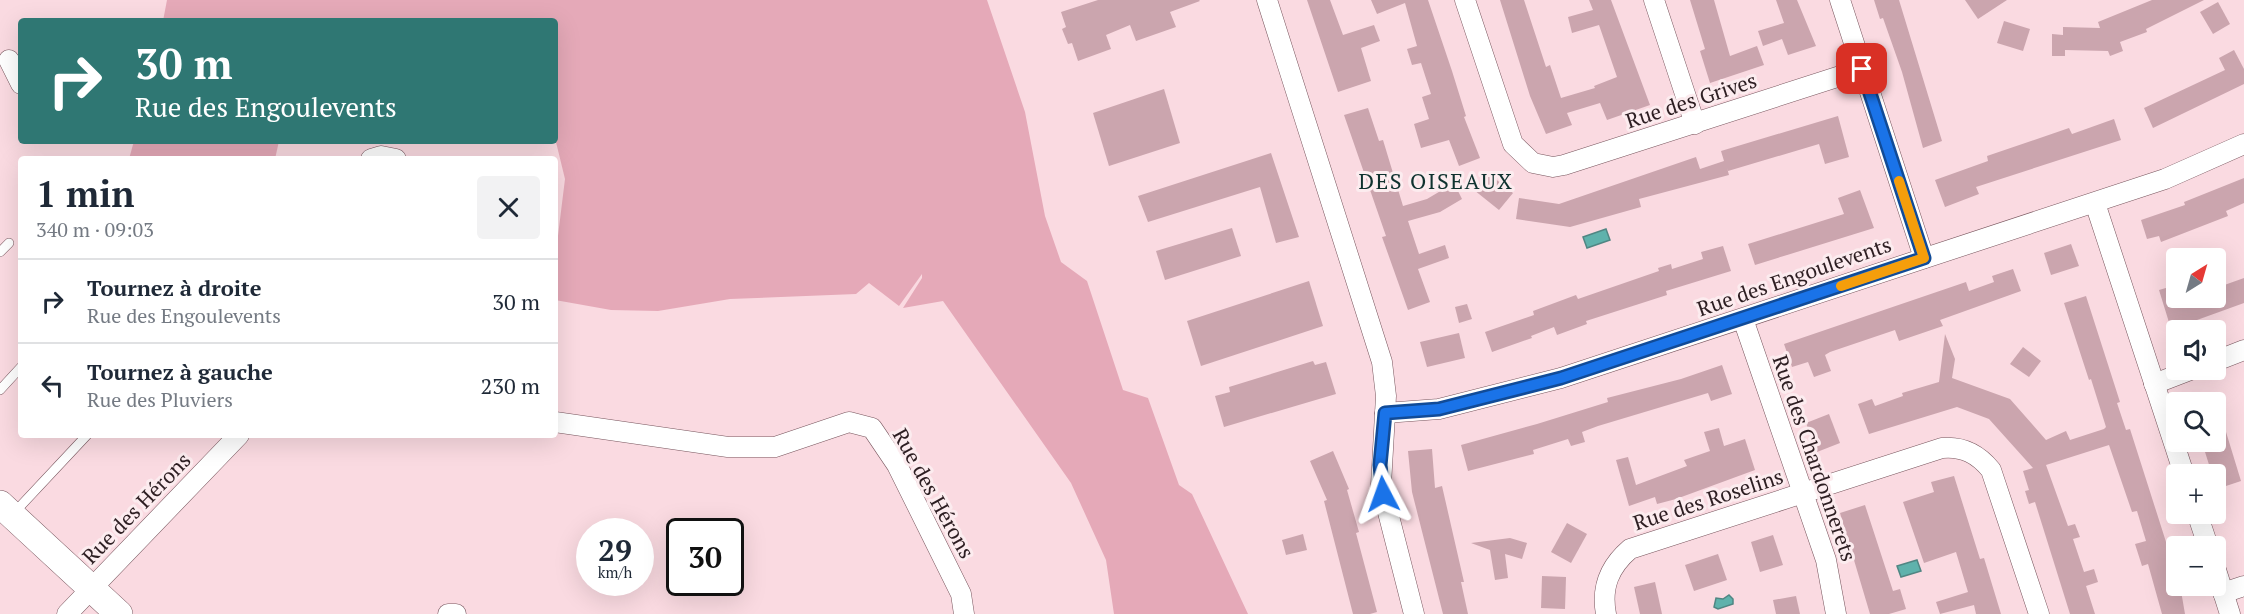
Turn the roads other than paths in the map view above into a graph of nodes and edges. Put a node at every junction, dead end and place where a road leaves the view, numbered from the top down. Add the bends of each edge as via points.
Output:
1 (1267, 0) edge
2 (1465, 0) edge
3 (1654, 0) edge
4 (1840, 0) edge
5 (10, 60) edge
6 (1862, 69) junction
7 (18, 77) edge
8 (1695, 124) junction
9 (2244, 144) edge
10 (2095, 203) junction
11 (9, 243) dead end
12 (0, 252) edge
13 (1924, 258) junction
14 (1743, 319) junction
15 (2244, 350) edge
16 (2226, 357) edge
17 (18, 370) edge
18 (2166, 379) edge
19 (2154, 384) junction
20 (0, 390) edge
21 (1385, 413) junction
22 (558, 422) edge
23 (84, 438) edge
24 (236, 438) edge
25 (2181, 464) edge
26 (1803, 494) junction
27 (6, 509) edge
28 (2244, 586) edge
29 (92, 589) junction
30 (2226, 592) edge
31 (2224, 596) edge
32 (67, 614) edge
33 (119, 614) edge
34 (448, 614) edge
35 (456, 614) edge
36 (964, 614) edge
37 (1414, 614) edge
38 (1606, 614) edge
39 (1836, 614) edge
40 (2039, 614) edge
41 (2230, 614) edge

1 - 21 street via 1377,344 1385,380
2 - 8 street, Rue des Grives via 1508,134 1518,151 1533,163 1564,165
3 - 8 street
4 - 6 street
5 - 7 street
6 - 8 street, Rue des Grives
6 - 13 street
9 - 10 street, Rue des Engoulevents via 2184,172
10 - 13 street, Rue des Engoulevents
10 - 19 street
11 - 12 lane
13 - 14 street, Rue des Engoulevents
14 - 21 street, Rue des Engoulevents via 1520,389 1439,409
14 - 26 street, Rue des Chardonnerets
15 - 16 street
17 - 20 lane
18 - 19 street
19 - 25 street
21 - 37 street via 1381,484
22 - 36 street, Rue des Hérons via 728,447 775,447 849,422 872,428 897,465 942,554 961,594
23 - 27 lane
24 - 29 street, Rue des Hérons
26 - 38 street, Rue des Roselins via 1630,549 1607,579
26 - 39 street, Rue des Chardonnerets via 1831,578
26 - 40 street, Rue des Roselins via 1942,448 1968,451 1991,470
27 - 29 street
28 - 30 street
29 - 32 street, Rue des Hérons
29 - 33 street
31 - 41 street
34 - 35 street

